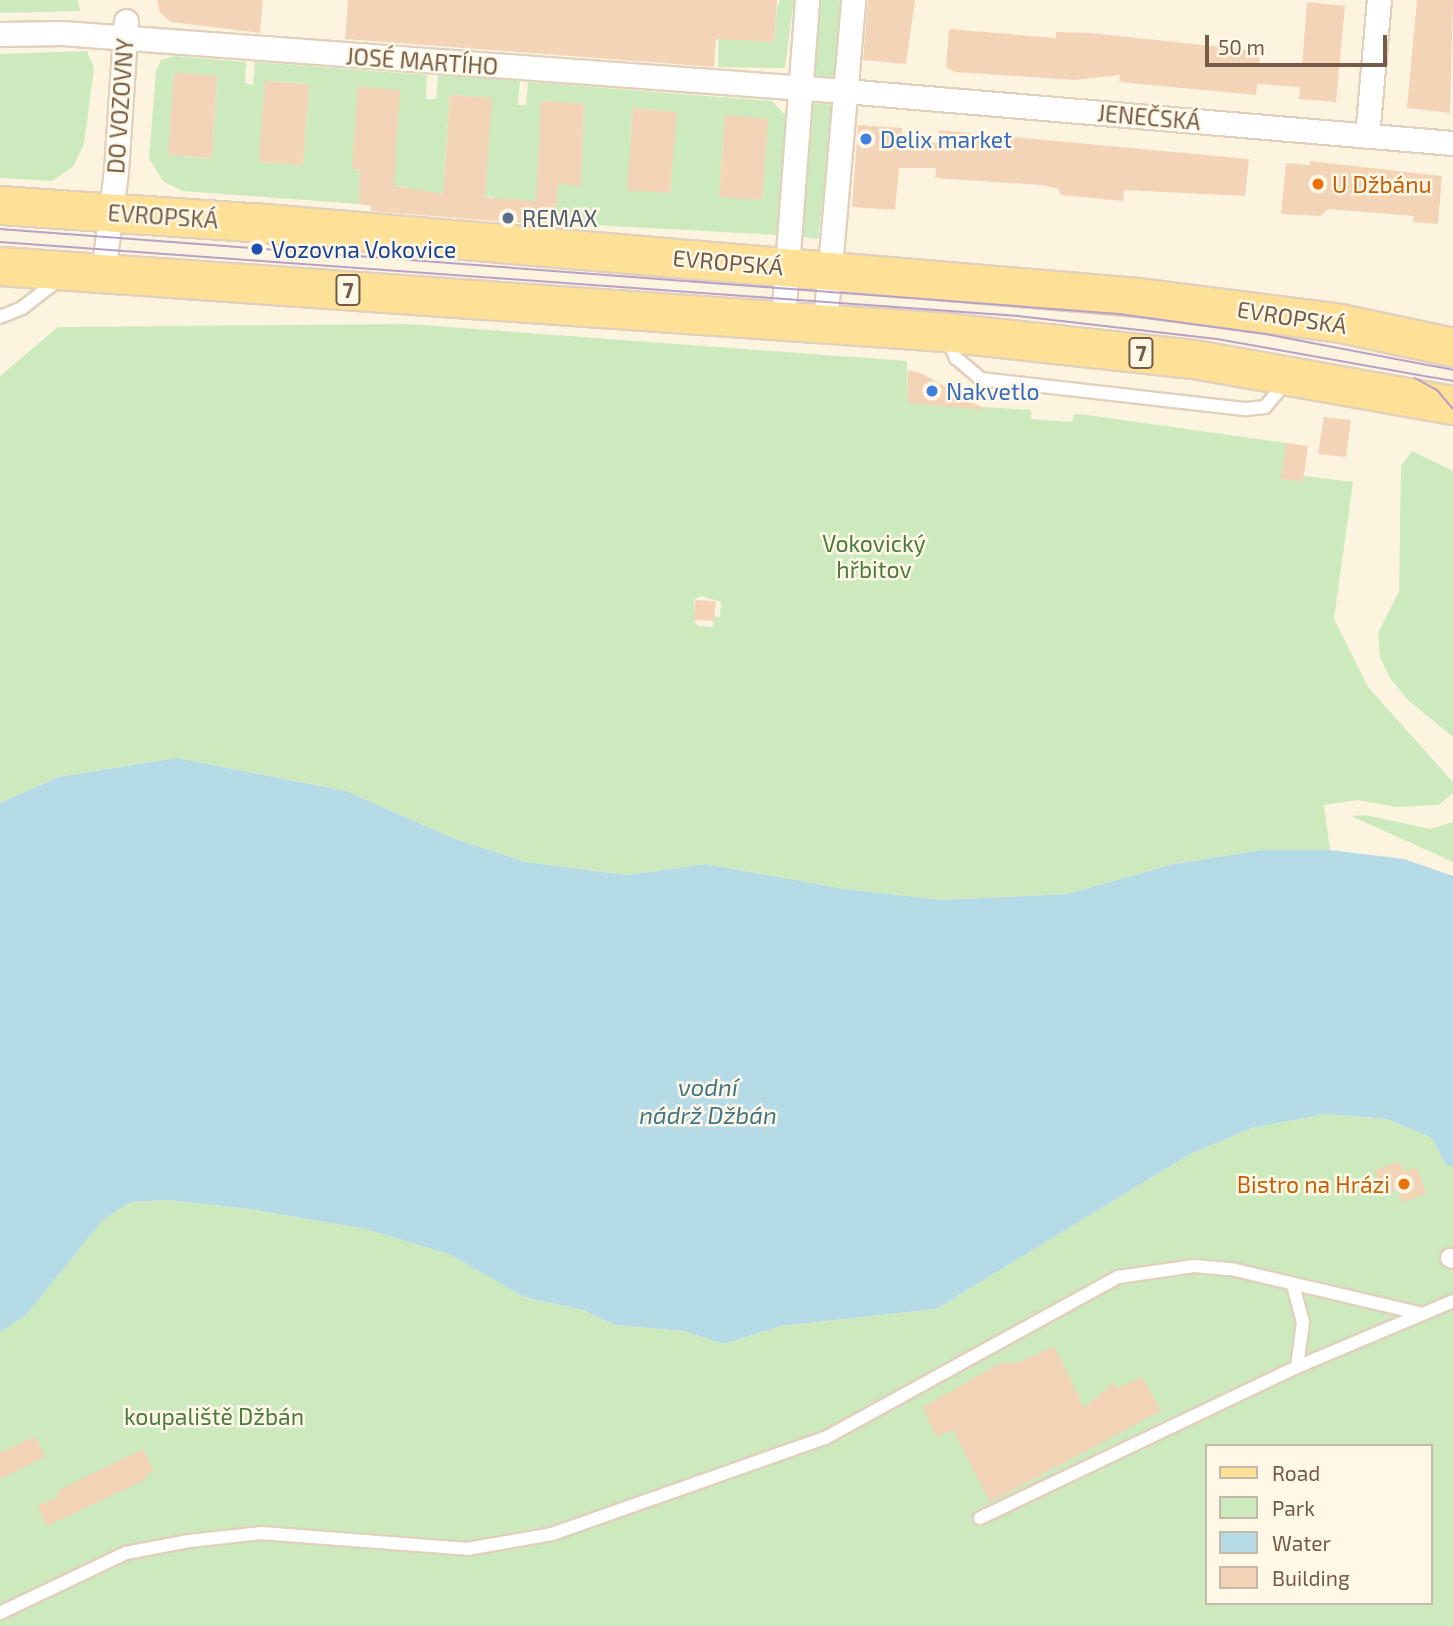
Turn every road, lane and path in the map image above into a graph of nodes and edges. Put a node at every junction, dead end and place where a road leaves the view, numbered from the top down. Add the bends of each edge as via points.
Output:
1 (807, 0) edge
2 (853, 0) edge
3 (1379, 0) edge
4 (125, 30) junction
5 (0, 34) edge
6 (800, 88) junction
7 (845, 91) junction
8 (1367, 136) junction
9 (1453, 143) edge
10 (0, 205) edge
11 (109, 213) junction
12 (0, 266) edge
13 (786, 267) junction
14 (830, 271) junction
15 (87, 272) junction
16 (0, 317) edge
17 (783, 320) junction
18 (825, 323) junction
19 (1453, 347) edge
20 (1453, 405) edge
21 (1293, 1285) junction
22 (1453, 1301) edge
23 (1418, 1313) junction
24 (1297, 1367) junction
25 (980, 1518) dead end
26 (0, 1613) edge

1 - 6 street
2 - 7 street
3 - 8 street
4 - 5 street, JOSÉ MARTÍHO
4 - 6 street, JOSÉ MARTÍHO
4 - 11 street, DO VOZOVNY
6 - 7 street, JOSÉ MARTÍHO
6 - 13 street
7 - 8 street, JENEČSKÁ
7 - 14 street
8 - 9 street, JENEČSKÁ
10 - 11 main road, EVROPSKÁ
11 - 13 main road, EVROPSKÁ
11 - 15 street, DO VOZOVNY
12 - 15 main road, 7
13 - 14 main road, EVROPSKÁ
13 - 17 street
14 - 18 street
14 - 19 main road, EVROPSKÁ via 1195,303 1340,323
15 - 16 lane
15 - 17 main road, 7
17 - 18 main road, 7
18 - 20 main road, 7 via 1170,356
21 - 23 lane
21 - 24 lane via 1303,1322
21 - 26 lane via 1231,1269 1194,1266 1118,1278 825,1438 552,1534 467,1549 261,1533 189,1541 127,1553
22 - 23 lane
23 - 24 lane
24 - 25 lane

